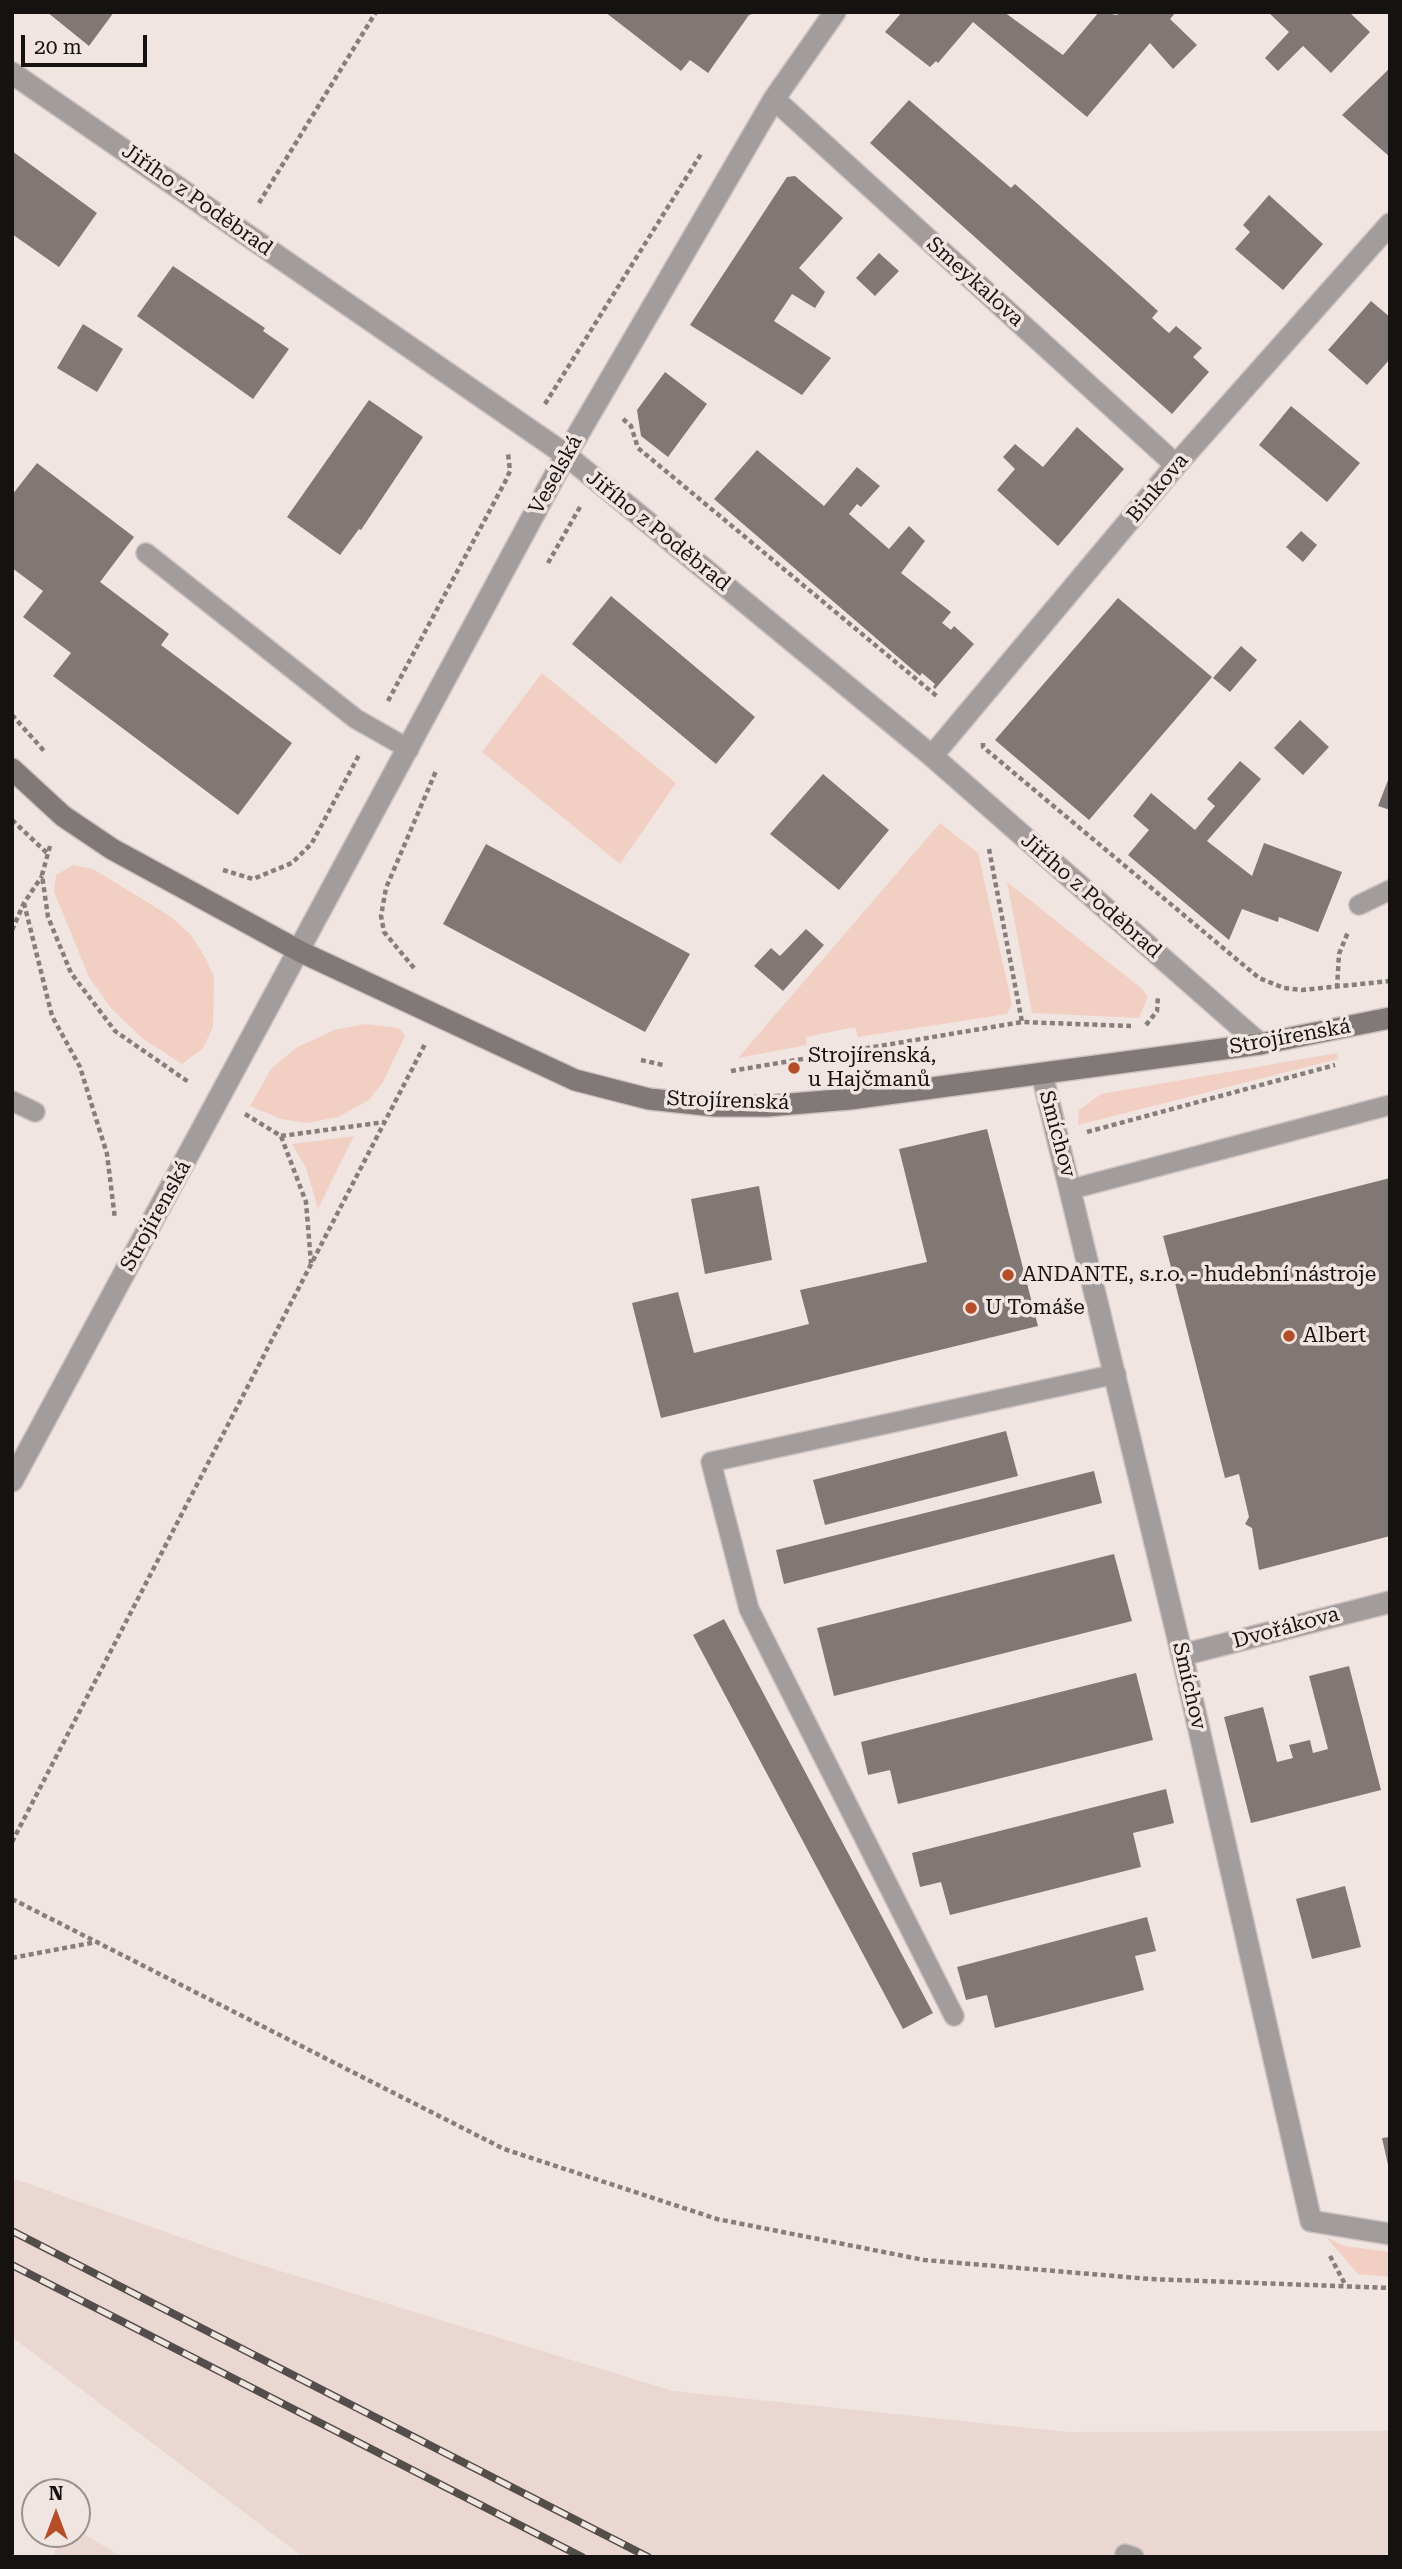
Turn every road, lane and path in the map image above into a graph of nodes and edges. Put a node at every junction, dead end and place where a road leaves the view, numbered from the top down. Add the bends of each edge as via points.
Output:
1 (376, 12) edge
2 (835, 12) edge
3 (12, 73) edge
4 (774, 99) junction
5 (705, 148) dead end
6 (254, 210) dead end
7 (1390, 224) edge
8 (599, 400) junction
9 (543, 407) dead end
10 (508, 453) dead end
11 (566, 455) junction
12 (1177, 465) junction
13 (581, 506) dead end
14 (146, 553) dead end
15 (546, 566) dead end
16 (12, 715) edge
17 (964, 719) junction
18 (374, 728) junction
19 (982, 733) dead end
20 (409, 750) junction
21 (932, 756) junction
22 (52, 759) dead end
23 (440, 761) dead end
24 (13, 773) edge
25 (12, 820) edge
26 (999, 857) dead end
27 (214, 865) dead end
28 (42, 875) junction
29 (1390, 890) edge
30 (24, 903) junction
31 (1359, 905) joint
32 (12, 930) edge
33 (301, 951) junction
34 (418, 971) dead end
35 (1390, 981) edge
36 (1337, 988) junction
37 (1156, 990) dead end
38 (438, 1018) junction
39 (1390, 1018) edge
40 (1022, 1022) junction
41 (1260, 1044) junction
42 (631, 1058) dead end
43 (1347, 1062) dead end
44 (671, 1067) dead end
45 (729, 1071) dead end
46 (1042, 1074) junction
47 (190, 1083) dead end
48 (12, 1101) edge
49 (1390, 1105) edge
50 (240, 1111) dead end
51 (34, 1112) dead end
52 (385, 1122) junction
53 (281, 1136) junction
54 (1059, 1139) junction
55 (1072, 1189) junction
56 (312, 1264) junction
57 (126, 1271) junction
58 (1116, 1374) junction
59 (12, 1481) edge
60 (1390, 1602) edge
61 (1182, 1655) junction
62 (12, 1842) edge
63 (12, 1899) edge
64 (97, 1942) junction
65 (12, 1958) edge
66 (954, 2016) dead end
67 (1390, 2234) edge
68 (1390, 2288) edge

1 - 6 path
2 - 4 street, Veselská
3 - 11 street, Jiřího z Poděbrad
4 - 8 street, Veselská
4 - 12 street, Smeykalova
5 - 9 path
7 - 12 street, Binkova
8 - 11 street, Veselská
8 - 17 path via 631,426 638,448
10 - 18 path via 510,471 505,482
11 - 20 street, Veselská
11 - 21 street, Jiřího z Poděbrad
12 - 17 street, Binkova
13 - 15 path
14 - 18 lane via 356,719
16 - 22 path
17 - 21 street, Binkova
18 - 20 lane
18 - 27 path via 312,843 292,863 253,879
19 - 36 path via 983,747 1259,978 1284,988
20 - 33 street, Veselská
21 - 41 street, Jiřího z Poděbrad
23 - 34 path via 386,888 381,916 384,932
24 - 33 street, Strojírenská via 63,816 112,849
25 - 28 path via 47,853
26 - 40 path via 988,848
28 - 30 path
28 - 47 path via 48,917 71,973 115,1031
29 - 31 lane
30 - 32 path
30 - 57 path via 52,1016 80,1067 107,1154
31 - 36 path via 1339,954
33 - 38 street, Strojírenská
33 - 57 street, Strojírenská
35 - 36 path
37 - 40 path via 1157,1012 1143,1027
38 - 46 street, Strojírenská via 575,1080 649,1099 715,1106 850,1099
38 - 52 path
39 - 41 street, Strojírenská
40 - 45 path
41 - 46 street, Strojírenská
42 - 44 path
43 - 54 path
46 - 54 street, Smíchov
48 - 51 lane
49 - 55 lane
50 - 53 path
52 - 53 path
52 - 56 path
53 - 56 path via 306,1202
54 - 55 street, Smíchov
55 - 58 street, Smíchov
56 - 62 path
57 - 59 street, Strojírenská
58 - 61 street, Smíchov
58 - 66 lane via 711,1462 749,1609
60 - 61 street, Dvořákova
61 - 67 street, Smíchov via 1311,2221
63 - 64 path
64 - 65 path
64 - 68 path via 504,2149 717,2218 924,2260 1150,2279

